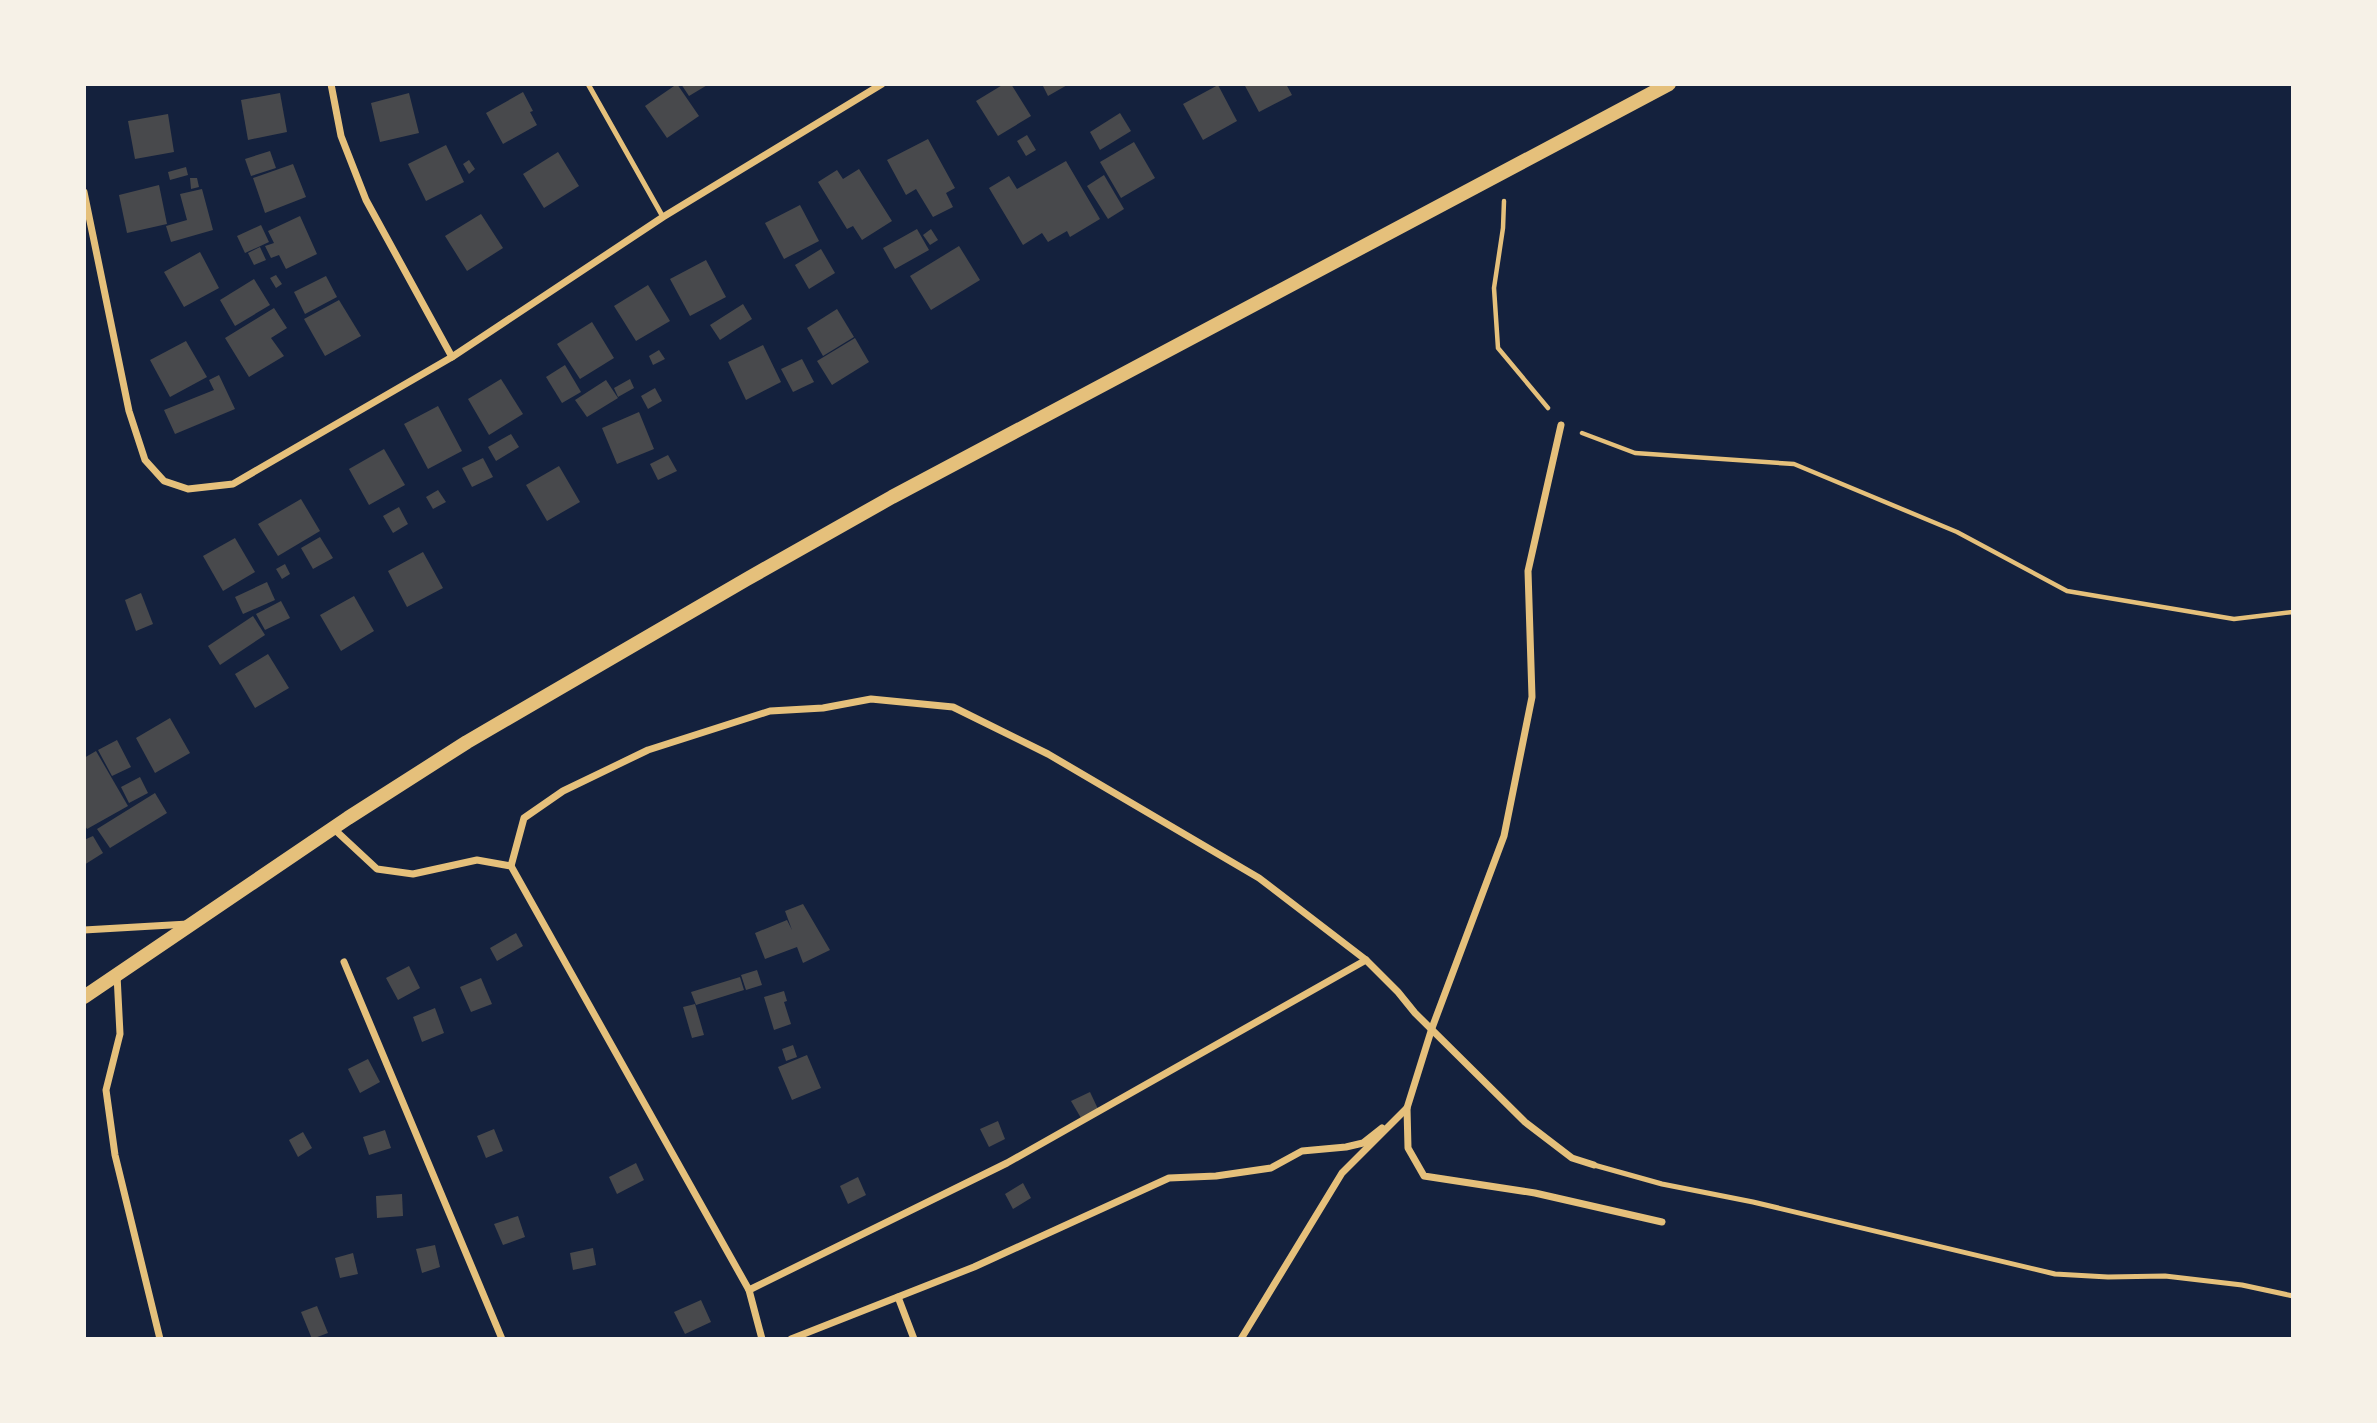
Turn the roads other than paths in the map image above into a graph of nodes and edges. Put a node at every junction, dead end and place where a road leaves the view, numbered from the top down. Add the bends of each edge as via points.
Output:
1 (331, 84) edge
2 (588, 84) edge
3 (1669, 84) edge
4 (880, 85) edge
5 (84, 192) edge
6 (663, 217) junction
7 (452, 357) junction
8 (1561, 425) road end
9 (333, 828) junction
10 (511, 866) junction
11 (190, 924) junction
12 (84, 930) edge
13 (1366, 960) junction
14 (344, 962) dead end
15 (117, 974) junction
16 (84, 997) edge
17 (1432, 1028) junction
18 (1408, 1108) junction
19 (1594, 1165) joint
20 (1662, 1222) dead end
21 (749, 1290) junction
22 (2293, 1296) edge
23 (898, 1297) junction
24 (160, 1339) edge
25 (502, 1339) edge
26 (762, 1339) edge
27 (791, 1339) edge
28 (914, 1339) edge
29 (1241, 1339) edge

1 - 7 street via 341,136 366,200
2 - 6 lane
3 - 9 main road via 880,504 467,742
4 - 6 street
5 - 7 street via 136,439 145,460 164,481 188,489 233,484
6 - 7 street
8 - 17 street via 1528,572 1532,697 1504,836
9 - 10 street via 377,869 413,874 477,860
9 - 11 main road
10 - 13 street via 524,818 564,791 648,750 770,711 871,699 953,707 1048,754 1259,878
10 - 21 street
11 - 12 street
11 - 15 main road
13 - 17 street
13 - 21 street via 1007,1163
14 - 25 street
15 - 16 main road
15 - 24 street via 120,1034 106,1090 116,1155
17 - 18 street
17 - 19 street via 1525,1122 1572,1158
18 - 20 street via 1408,1148 1424,1176 1535,1193
18 - 23 street via 1363,1143 1302,1152 1271,1168 1169,1178
18 - 29 street via 1342,1173
19 - 22 lane via 2054,1274 2165,1276
21 - 26 street
23 - 27 street
23 - 28 street

